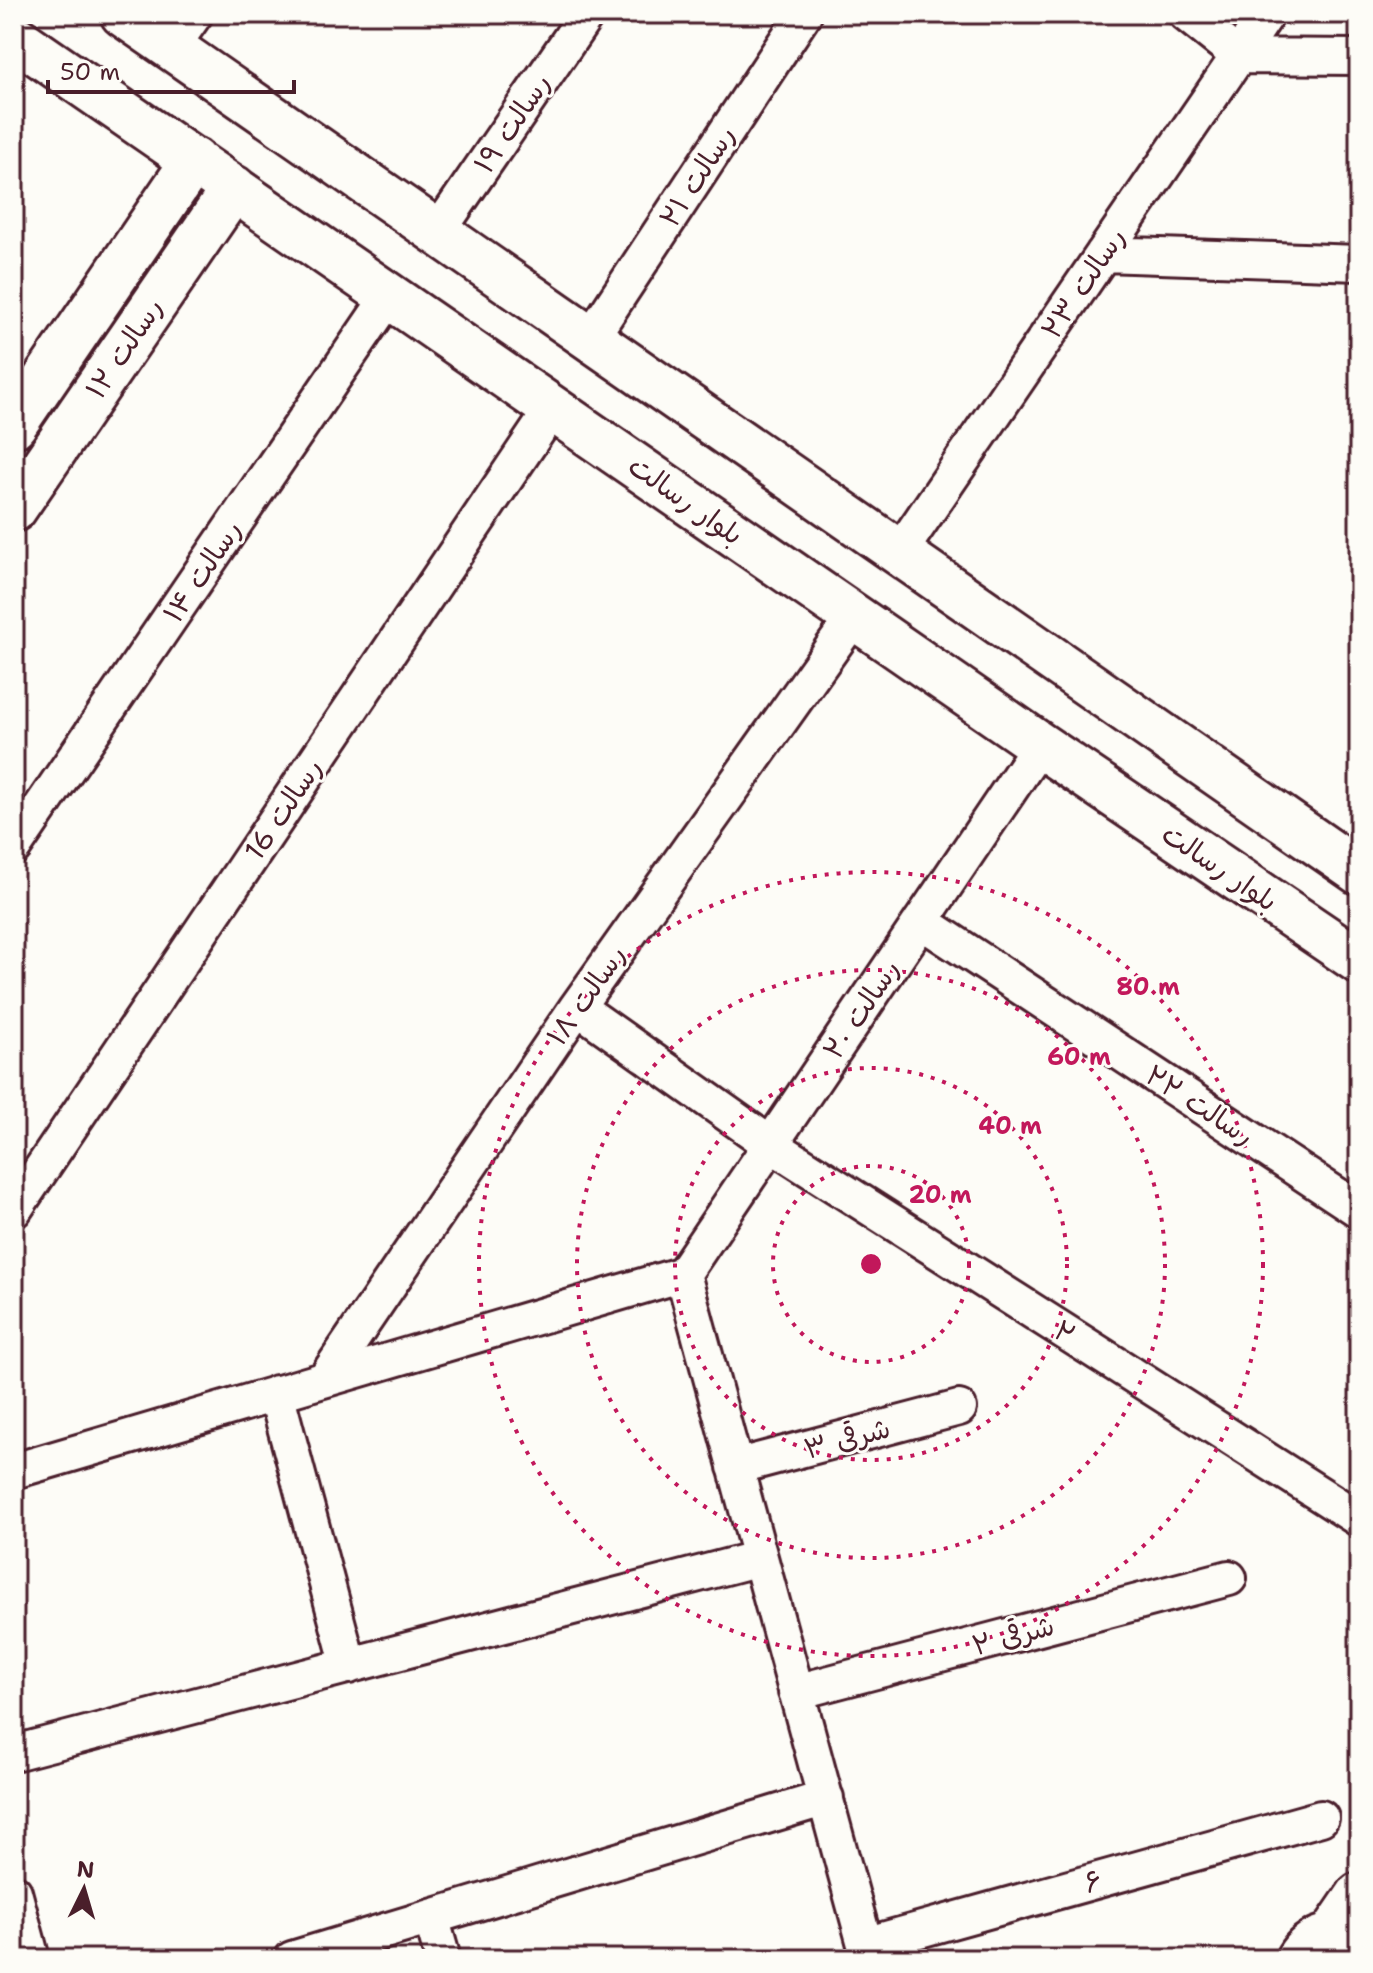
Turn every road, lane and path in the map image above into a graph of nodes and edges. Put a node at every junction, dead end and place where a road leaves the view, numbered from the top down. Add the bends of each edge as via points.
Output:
1 (123, 14) edge
2 (587, 14) edge
3 (804, 14) edge
4 (1186, 14) edge
5 (1267, 14) edge
6 (183, 31) edge
7 (14, 37) edge
8 (1239, 56) junction
9 (1359, 57) edge
10 (194, 160) junction
11 (234, 188) junction
12 (437, 233) junction
13 (1103, 254) junction
14 (1359, 263) edge
15 (390, 295) junction
16 (590, 339) junction
17 (553, 408) junction
18 (14, 425) edge
19 (14, 509) edge
20 (899, 553) junction
21 (854, 617) junction
22 (1040, 745) junction
23 (14, 847) edge
24 (1359, 872) edge
25 (921, 921) junction
26 (1359, 961) edge
27 (577, 1007) junction
28 (770, 1144) junction
29 (14, 1210) edge
30 (1359, 1210) edge
31 (683, 1274) junction
32 (325, 1379) junction
33 (276, 1393) junction
34 (959, 1408) dead end
35 (735, 1467) junction
36 (14, 1471) edge
37 (1359, 1519) edge
38 (760, 1558) junction
39 (1229, 1578) dead end
40 (349, 1666) junction
41 (796, 1692) junction
42 (14, 1753) edge
43 (826, 1798) junction
44 (1321, 1818) dead end
45 (14, 1892) edge
46 (1359, 1895) edge
47 (431, 1917) junction
48 (1329, 1945) edge
49 (867, 1952) edge
50 (328, 1954) edge
51 (32, 1959) edge
52 (292, 1959) edge
53 (443, 1959) edge

1 - 6 main road
2 - 12 street, رسالت ۱۹
3 - 16 street, رسالت ۲۱
4 - 8 street
5 - 8 street, رسالت ۲۳
6 - 12 main road
7 - 10 main road, بلوار رسالت
8 - 9 street
8 - 13 street, رسالت ۲۳
10 - 11 main road, بلوار رسالت
10 - 18 main road, رسالت ۱۲
11 - 15 main road, بلوار رسالت
11 - 19 main road, رسالت ۱۲
12 - 16 main road
13 - 14 street
13 - 20 street, رسالت ۲۳
15 - 17 main road, بلوار رسالت
15 - 23 street, رسالت ۱۴
16 - 20 main road
17 - 21 main road, بلوار رسالت
17 - 29 street, رسالت 16
20 - 24 main road
21 - 22 main road, بلوار رسالت
21 - 27 street, رسالت ۱۸
22 - 25 street, رسالت ۲۰
22 - 26 main road, بلوار رسالت
25 - 28 street, رسالت ۲۰
25 - 30 street, رسالت ۲۲
27 - 28 street, ۲
27 - 32 street, رسالت ۱۸
28 - 31 street, رسالت ۲۰
28 - 37 street, ۲
31 - 32 street
31 - 35 street
32 - 33 street
33 - 36 street
33 - 40 street
34 - 35 street, ۳ شرقی
35 - 38 street
38 - 40 street
38 - 41 street
39 - 41 street, ۲ شرقی
40 - 42 street
41 - 43 street
43 - 47 street
43 - 49 street
44 - 49 street, ۶
45 - 51 street
46 - 48 main road
47 - 50 street
47 - 53 street
50 - 52 street

